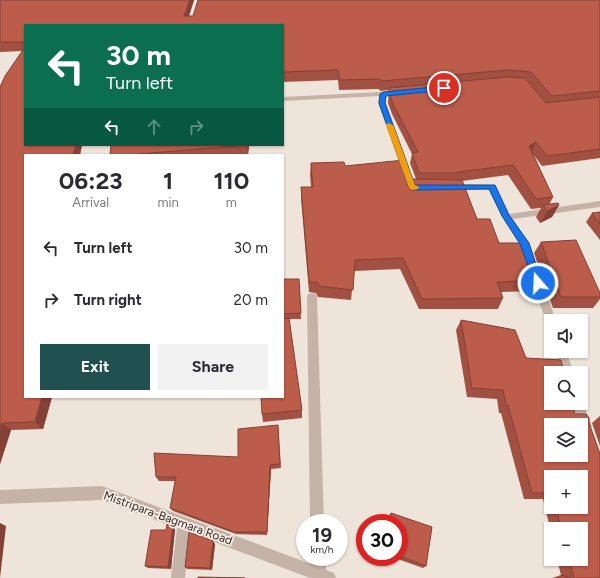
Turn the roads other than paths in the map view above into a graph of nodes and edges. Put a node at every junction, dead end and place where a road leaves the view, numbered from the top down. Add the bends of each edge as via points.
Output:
1 (406, 92) edge
2 (383, 94) junction
3 (284, 99) edge
4 (410, 180) edge
5 (444, 187) edge
6 (600, 204) edge
7 (507, 217) junction
8 (312, 297) dead end
9 (548, 314) edge
10 (580, 410) edge
11 (591, 441) edge
12 (0, 497) edge
13 (317, 514) edge
14 (184, 523) junction
15 (321, 566) edge
16 (324, 576) edge
17 (178, 578) edge

1 - 2 street
2 - 3 street
2 - 4 street via 382,103
5 - 7 street via 492,187
6 - 7 street
7 - 9 street via 524,243
8 - 13 street
10 - 11 street
12 - 14 street, Mistripara-Bagmara Road via 102,492
14 - 16 street, Mistripara-Bagmara Road
14 - 17 street
15 - 16 street

